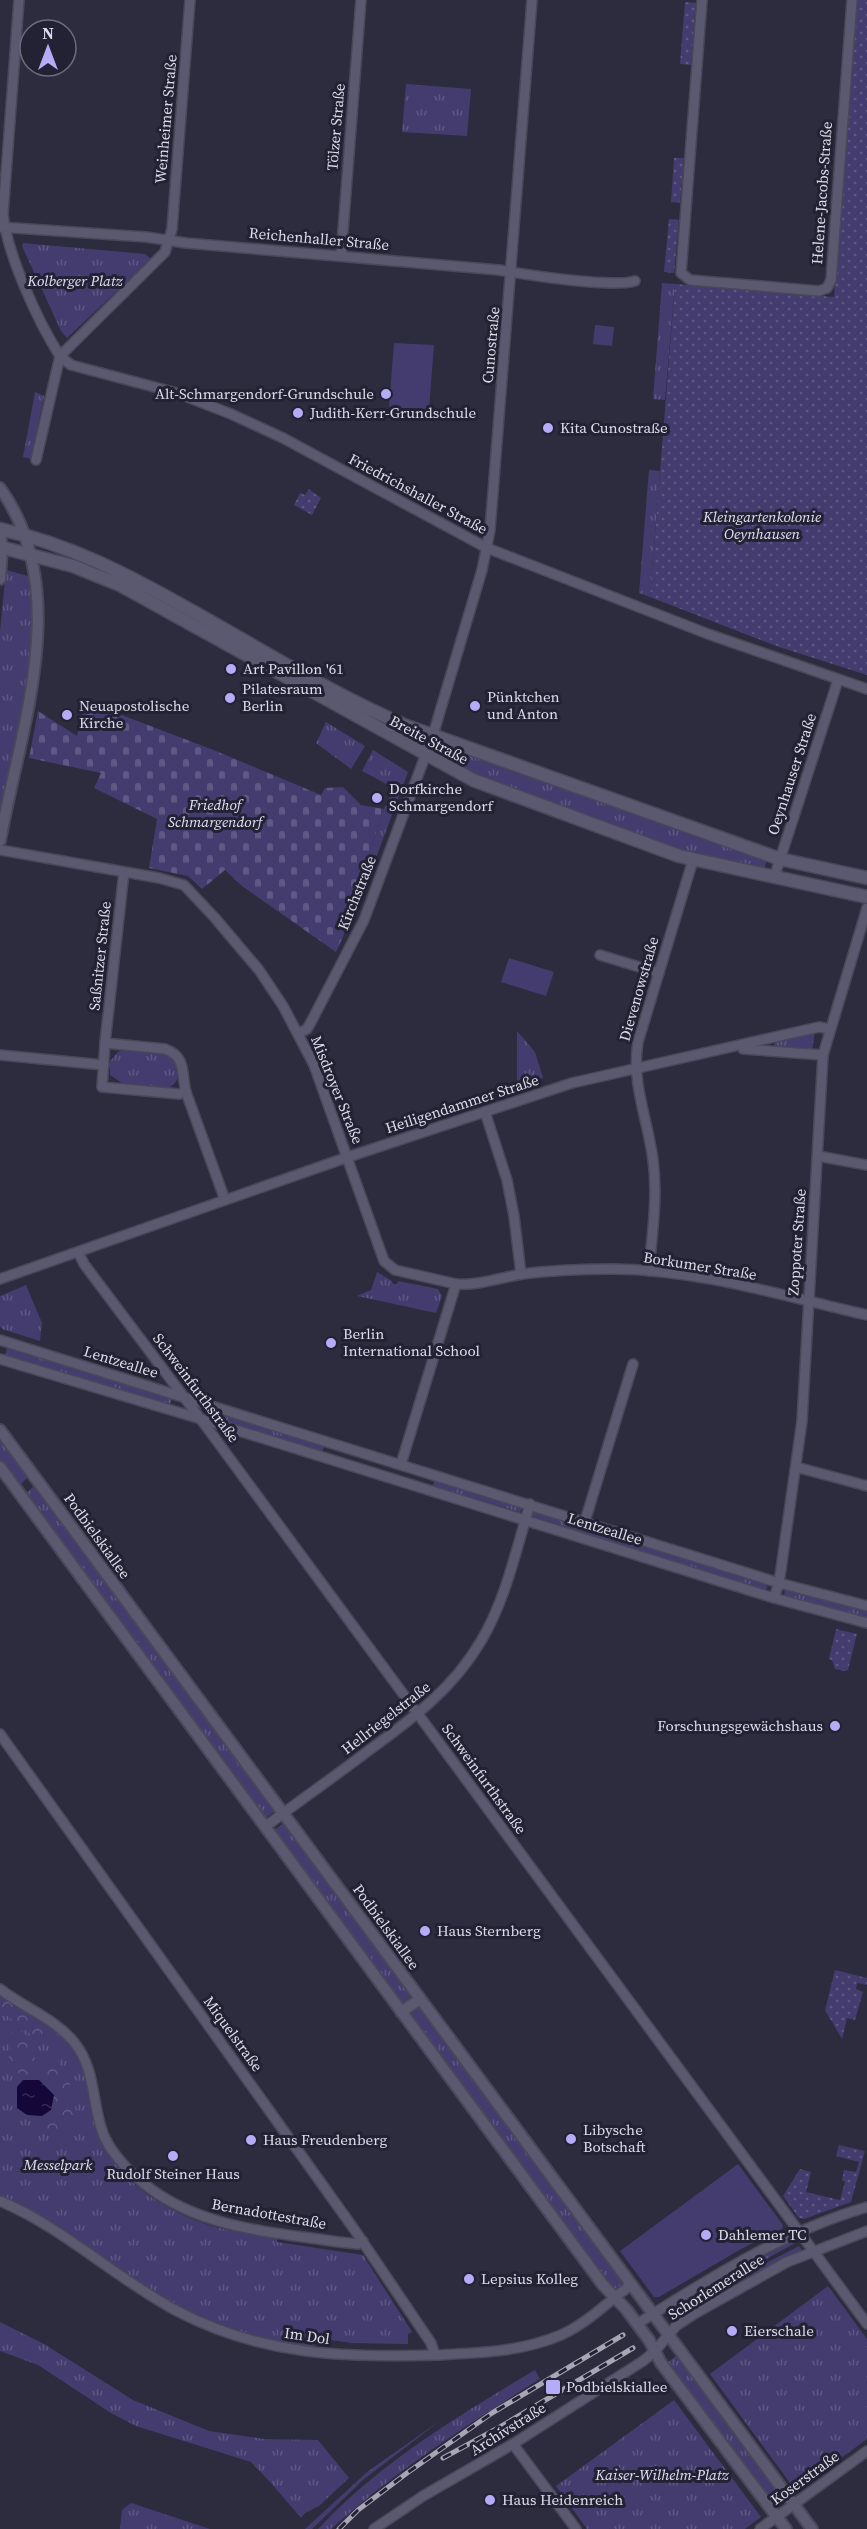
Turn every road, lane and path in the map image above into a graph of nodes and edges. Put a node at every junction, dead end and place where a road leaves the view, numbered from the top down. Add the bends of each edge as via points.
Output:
1 (19, 0) edge
2 (190, 0) edge
3 (361, 0) edge
4 (532, 0) edge
5 (702, 0) edge
6 (852, 0) edge
7 (2, 227) edge
8 (169, 240) junction
9 (341, 256) junction
10 (512, 272) junction
11 (635, 281) dead end
12 (60, 356) junction
13 (36, 460) dead end
14 (0, 488) edge
15 (0, 531) edge
16 (23, 534) junction
17 (1, 547) edge
18 (487, 548) junction
19 (30, 555) junction
20 (0, 579) edge
21 (838, 680) junction
22 (867, 689) edge
23 (433, 735) junction
24 (426, 755) junction
25 (0, 841) edge
26 (0, 850) edge
27 (780, 859) junction
28 (693, 860) junction
29 (124, 872) junction
30 (774, 878) junction
31 (867, 878) edge
32 (867, 897) edge
33 (867, 908) edge
34 (600, 955) dead end
35 (659, 973) junction
36 (830, 1029) junction
37 (298, 1033) junction
38 (105, 1043) junction
39 (735, 1047) junction
40 (0, 1054) edge
41 (823, 1055) junction
42 (104, 1065) junction
43 (636, 1069) junction
44 (186, 1092) junction
45 (485, 1112) junction
46 (818, 1156) junction
47 (348, 1157) junction
48 (867, 1165) edge
49 (225, 1200) junction
50 (78, 1252) junction
51 (649, 1271) junction
52 (521, 1274) junction
53 (0, 1279) edge
54 (456, 1284) junction
55 (807, 1301) junction
56 (867, 1315) edge
57 (0, 1340) edge
58 (0, 1359) edge
59 (633, 1364) dead end
60 (183, 1397) junction
61 (201, 1419) junction
62 (0, 1430) edge
63 (371, 1455) junction
64 (401, 1464) junction
65 (0, 1467) edge
66 (796, 1467) junction
67 (366, 1470) junction
68 (432, 1474) junction
69 (35, 1477) junction
70 (867, 1486) edge
71 (426, 1489) junction
72 (17, 1490) junction
73 (530, 1504) junction
74 (525, 1519) junction
75 (585, 1521) junction
76 (779, 1582) junction
77 (774, 1598) junction
78 (867, 1606) edge
79 (867, 1623) edge
80 (417, 1715) junction
81 (0, 1734) edge
82 (283, 1813) junction
83 (265, 1827) junction
84 (0, 1989) edge
85 (420, 1999) junction
86 (401, 2012) junction
87 (0, 2201) edge
88 (867, 2207) edge
89 (867, 2230) edge
90 (798, 2232) junction
91 (363, 2241) junction
92 (813, 2251) junction
93 (631, 2285) junction
94 (615, 2298) junction
95 (652, 2314) junction
96 (637, 2324) junction
97 (867, 2324) edge
98 (668, 2336) junction
99 (655, 2351) junction
100 (435, 2355) junction
101 (513, 2444) junction
102 (867, 2451) edge
103 (794, 2504) junction
104 (777, 2517) junction
105 (374, 2529) edge
106 (576, 2529) edge
107 (760, 2529) edge
108 (786, 2529) edge
109 (812, 2529) edge

1 - 7 street
2 - 8 street, Weinheimer Straße
3 - 9 street, Tölzer Straße
4 - 10 street, Cunostraße
5 - 6 street, Helene-Jacobs-Straße via 681,273 690,280 819,291 827,288 831,280
7 - 8 street, Reichenhaller Straße
7 - 12 street via 36,311
8 - 9 street, Reichenhaller Straße
8 - 12 street via 165,252
9 - 10 street, Reichenhaller Straße
10 - 11 street, Reichenhaller Straße
10 - 18 street, Cunostraße
12 - 13 street
12 - 18 street, Friedrichshaller Straße via 71,365 177,393 247,421
14 - 16 street
15 - 16 main road, Breite Straße
15 - 17 street
16 - 19 street
16 - 23 main road, Breite Straße via 122,572 356,703
17 - 19 main road, Breite Straße
17 - 20 street
18 - 21 street, Friedrichshaller Straße
18 - 23 street, Cunostraße
19 - 24 main road, Breite Straße via 73,566 120,585
19 - 25 street via 37,592 37,654
21 - 22 street, Friedrichshaller Straße
21 - 27 street, Oeynhauser Straße
23 - 24 street, Cunostraße
23 - 27 main road, Breite Straße
24 - 28 main road, Breite Straße via 514,797
24 - 37 street, Kirchstraße via 364,920 307,1029
26 - 29 street, Misdroyer Straße
27 - 30 street, Oeynhauser Straße
27 - 31 main road, Breite Straße
28 - 30 main road, Breite Straße
28 - 35 street, Dievenowstraße
29 - 37 street, Misdroyer Straße via 184,885 248,956
29 - 38 street, Saßnitzer Straße
30 - 32 main road, Breite Straße
33 - 36 street, Zoppoter Straße
34 - 35 street
35 - 43 street, Dievenowstraße via 638,1042
36 - 39 street, Heiligendammer Straße via 819,1027
36 - 41 street, Zoppoter Straße
37 - 47 street, Misdroyer Straße
38 - 42 street, Saßnitzer Straße
38 - 44 street via 173,1052 183,1062
39 - 41 street, Heiligendammer Straße
39 - 43 street, Heiligendammer Straße
40 - 42 street
41 - 46 street, Zoppoter Straße
42 - 44 street, Saßnitzer Straße via 102,1087
43 - 45 street, Heiligendammer Straße via 572,1083
43 - 51 street, Dievenowstraße via 655,1174
44 - 49 street
45 - 47 street, Heiligendammer Straße
45 - 52 street via 507,1180
46 - 48 street
46 - 55 street, Zoppoter Straße
47 - 49 street, Heiligendammer Straße
47 - 54 street, Misdroyer Straße via 384,1261 395,1270
49 - 50 street, Heiligendammer Straße
50 - 53 street, Heiligendammer Straße
50 - 60 street, Schweinfurthstraße
51 - 52 street, Borkumer Straße via 590,1269
51 - 55 street, Borkumer Straße via 724,1282
52 - 54 street, Borkumer Straße
54 - 64 street
55 - 56 street, Borkumer Straße
55 - 66 street, Zoppoter Straße
57 - 60 street, Lentzeallee
58 - 61 street, Lentzeallee
59 - 75 street
60 - 61 street, Schweinfurthstraße
60 - 63 street, Lentzeallee
61 - 67 street, Lentzeallee
61 - 80 street, Schweinfurthstraße
62 - 69 street, Podbielskiallee
63 - 64 street, Lentzeallee
63 - 67 street
64 - 68 street, Lentzeallee
65 - 72 street
66 - 70 street
66 - 76 street, Zoppoter Straße
67 - 71 street, Lentzeallee
68 - 71 street
68 - 73 street, Lentzeallee
69 - 72 street
69 - 82 street, Podbielskiallee
71 - 74 street, Lentzeallee
72 - 83 street
73 - 74 street, Hellriegelstraße
73 - 75 street, Lentzeallee
74 - 77 street, Lentzeallee
74 - 80 street, Hellriegelstraße via 503,1593 482,1640 444,1691
75 - 76 street, Lentzeallee
76 - 77 street
76 - 78 street, Lentzeallee
77 - 79 street, Lentzeallee
80 - 82 street, Hellriegelstraße
80 - 90 street, Schweinfurthstraße
81 - 91 street, Miquelstraße
82 - 83 street, Hellriegelstraße
82 - 85 street, Podbielskiallee
83 - 86 street
84 - 91 street, Bernadottestraße via 57,2027 86,2059 104,2136 122,2164 148,2189 171,2204 218,2223 339,2242
85 - 86 street
85 - 93 street, Podbielskiallee
86 - 94 street
87 - 100 street, Im Dol via 58,2232 175,2310 237,2336 273,2347 350,2356
88 - 90 street, Schorlemerallee
89 - 92 street, Schorlemerallee
90 - 92 street, Schweinfurthstraße
90 - 95 street, Schorlemerallee
91 - 100 street, Miquelstraße via 431,2343
92 - 97 street, Schweinfurthstraße
92 - 98 street, Schorlemerallee via 770,2270 694,2314
93 - 94 street, Im Dol
93 - 95 street, Podbielskiallee
94 - 96 street
94 - 100 street, Im Dol via 577,2327 533,2345
95 - 96 street, Schorlemerallee
95 - 98 street, Podbielskiallee
96 - 99 street
98 - 99 street, Schorlemerallee
98 - 103 street, Podbielskiallee
99 - 101 street, Archivstraße
99 - 104 street
101 - 105 street, Archivstraße
101 - 106 street
102 - 103 street, Koserstraße
103 - 104 street, Koserstraße
103 - 109 street, Podbielskiallee
104 - 107 street, Koserstraße
104 - 108 street

